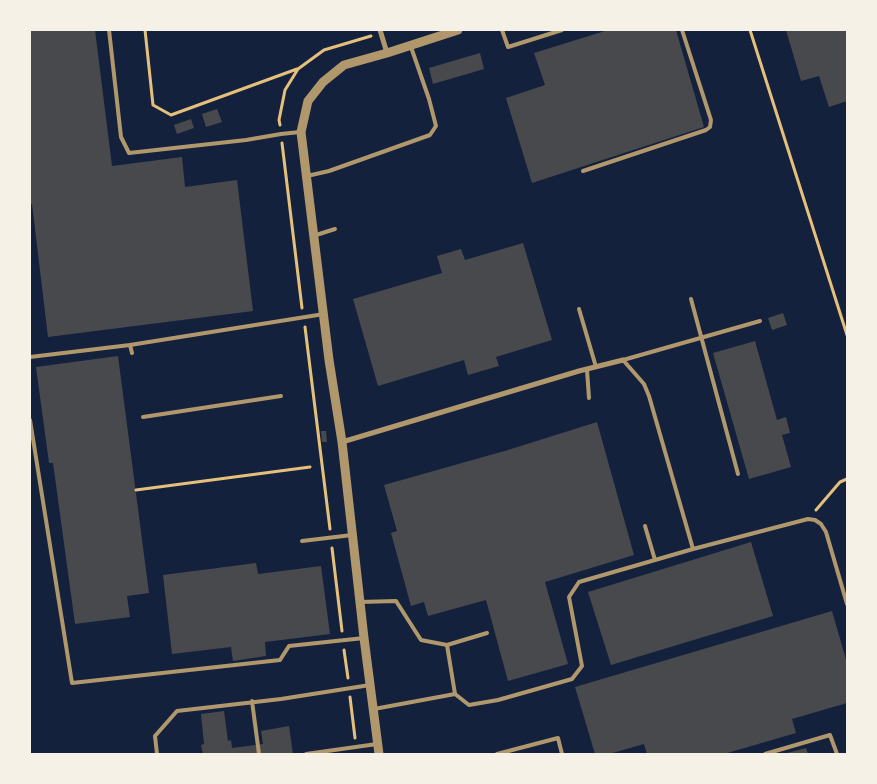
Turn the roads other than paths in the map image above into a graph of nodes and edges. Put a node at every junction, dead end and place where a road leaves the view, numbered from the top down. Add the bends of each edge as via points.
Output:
1 (109, 30) edge
2 (380, 30) edge
3 (458, 30) edge
4 (502, 30) edge
5 (562, 30) edge
6 (682, 30) edge
7 (410, 45) junction
8 (387, 53) junction
9 (301, 132) junction
10 (583, 171) dead end
11 (306, 176) junction
12 (335, 229) dead end
13 (313, 236) junction
14 (690, 299) dead end
15 (579, 309) dead end
16 (324, 314) junction
17 (760, 321) dead end
18 (701, 337) junction
19 (130, 345) junction
20 (132, 353) dead end
21 (30, 357) edge
22 (624, 360) junction
23 (596, 367) junction
24 (587, 370) junction
25 (281, 396) dead end
26 (589, 398) dead end
27 (143, 417) dead end
28 (30, 420) edge
29 (342, 442) junction
30 (738, 474) dead end
31 (645, 526) dead end
32 (352, 535) junction
33 (302, 541) dead end
34 (693, 549) junction
35 (655, 560) junction
36 (360, 602) junction
37 (847, 604) edge
38 (487, 633) dead end
39 (364, 638) junction
40 (447, 645) junction
41 (370, 685) junction
42 (454, 694) junction
43 (252, 701) junction
44 (373, 709) junction
45 (377, 744) junction
46 (325, 753) edge
47 (157, 754) edge
48 (259, 754) edge
49 (306, 754) edge
50 (379, 754) edge
51 (497, 754) edge
52 (562, 754) edge
53 (765, 754) edge
54 (837, 754) edge

1 - 9 lane via 121,137 129,153
2 - 8 street
3 - 7 street
4 - 5 lane via 508,47
6 - 10 lane via 711,120 710,127
7 - 8 street
7 - 11 lane via 436,126 430,135
8 - 9 street via 344,65 323,82 308,101
9 - 11 street
11 - 13 street
12 - 13 lane
13 - 16 street
14 - 18 lane
15 - 23 lane
16 - 19 lane
16 - 29 street
17 - 18 lane
18 - 22 lane
18 - 30 lane
19 - 20 lane
19 - 21 lane
22 - 23 street
22 - 34 lane via 644,384 649,396
23 - 24 street
24 - 26 lane
24 - 29 street
25 - 27 lane
28 - 39 lane via 72,683 280,660 289,646
29 - 32 street
31 - 35 lane
32 - 33 lane
32 - 36 street
34 - 35 lane
34 - 37 lane via 815,520 826,532
35 - 42 lane via 579,582 569,597 582,666 572,679 469,705
36 - 39 street
36 - 40 lane via 396,601 421,640
38 - 40 lane
39 - 41 street
40 - 42 lane
41 - 43 lane
41 - 44 street
42 - 44 lane
43 - 47 lane via 177,711 154,736
43 - 48 lane
44 - 45 street
45 - 46 lane
45 - 50 street
46 - 49 lane
51 - 52 lane via 558,738
53 - 54 lane via 830,735

